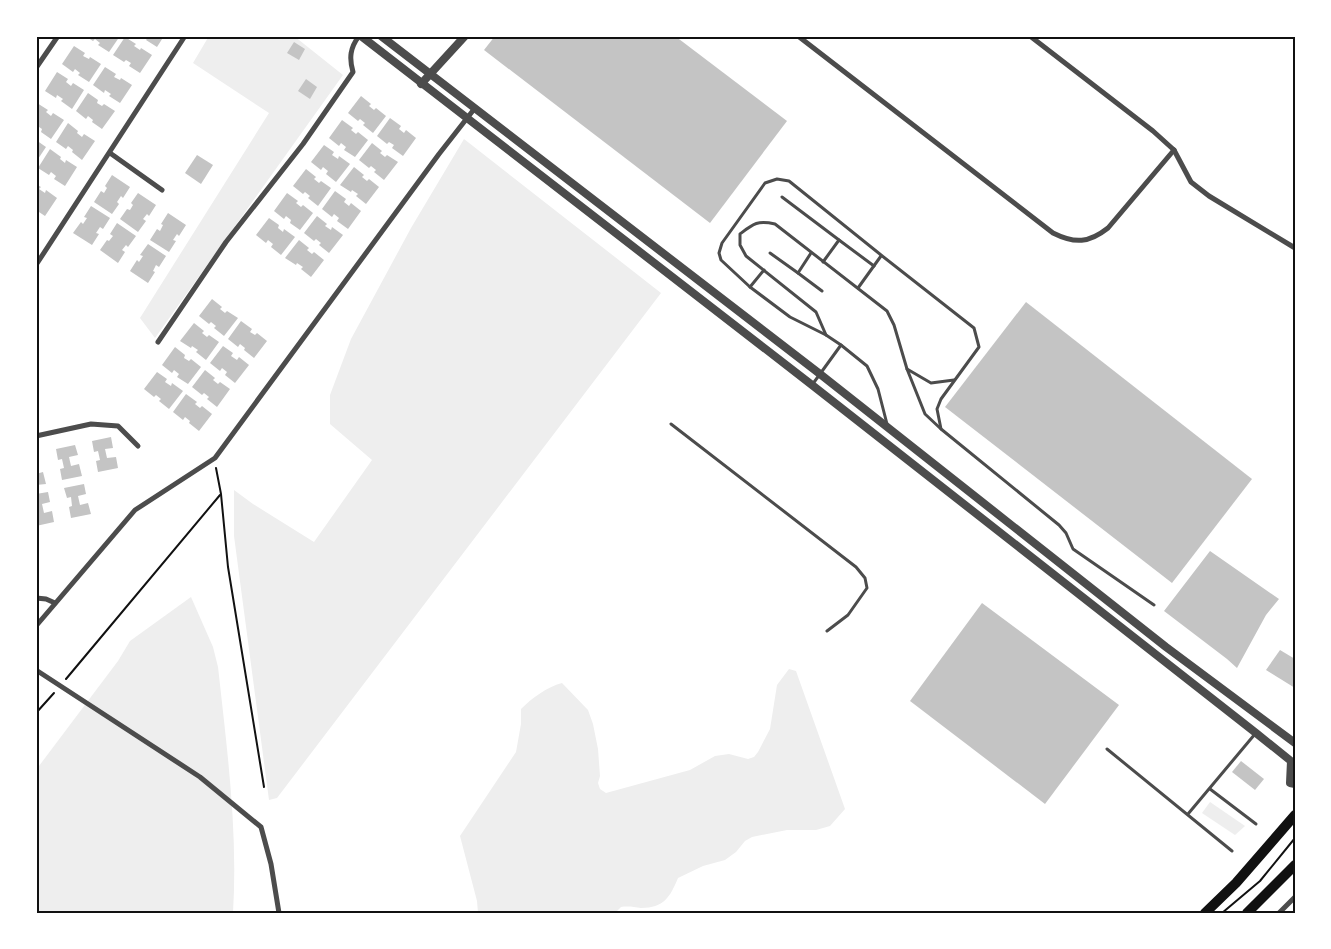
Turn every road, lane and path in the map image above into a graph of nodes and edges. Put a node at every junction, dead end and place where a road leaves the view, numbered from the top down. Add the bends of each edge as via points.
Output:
1 (58, 36) edge
2 (185, 36) edge
3 (360, 36) edge
4 (381, 36) edge
5 (464, 36) edge
6 (798, 36) edge
7 (1030, 36) edge
8 (36, 68) edge
9 (430, 73) junction
10 (421, 84) junction
11 (475, 108) junction
12 (466, 119) junction
13 (1174, 150) junction
14 (110, 153) junction
15 (162, 190) dead end
16 (782, 197) dead end
17 (839, 240) junction
18 (1295, 248) edge
19 (770, 253) dead end
20 (811, 253) junction
21 (881, 255) junction
22 (823, 262) junction
23 (36, 265) edge
24 (874, 266) junction
25 (764, 270) junction
26 (798, 273) junction
27 (750, 287) junction
28 (858, 288) junction
29 (822, 291) dead end
30 (826, 335) junction
31 (158, 342) dead end
32 (841, 345) junction
33 (907, 369) junction
34 (820, 374) junction
35 (955, 380) junction
36 (812, 385) junction
37 (671, 424) dead end
38 (888, 427) junction
39 (941, 429) junction
40 (36, 436) edge
41 (138, 446) dead end
42 (214, 458) junction
43 (221, 494) junction
44 (36, 598) edge
45 (55, 603) junction
46 (1154, 605) dead end
47 (36, 626) edge
48 (827, 631) dead end
49 (36, 670) edge
50 (61, 686) junction
51 (36, 713) edge
52 (1256, 733) junction
53 (1295, 743) edge
54 (1107, 749) dead end
55 (1295, 784) edge
56 (264, 787) dead end
57 (1210, 789) junction
58 (1188, 814) junction
59 (1295, 815) edge
60 (1256, 824) dead end
61 (1295, 838) edge
62 (1232, 852) dead end
63 (1295, 865) edge
64 (1295, 897) edge
65 (279, 913) edge
66 (1205, 913) edge
67 (1222, 913) edge
68 (1247, 913) edge
69 (1279, 913) edge

1 - 8 street
2 - 14 street
3 - 10 street
3 - 31 street via 352,45 350,60 353,72 303,144 226,242
4 - 9 street
5 - 9 street
6 - 13 street via 1062,238 1086,241 1097,237
7 - 13 street
9 - 10 street
9 - 11 street
10 - 12 street
11 - 12 street
11 - 34 street
12 - 36 street
12 - 42 street
13 - 18 street via 1191,182
14 - 15 street
14 - 23 street
16 - 17 lane
17 - 22 lane
17 - 24 lane
19 - 26 lane
20 - 22 lane
20 - 25 lane via 775,224 753,224 740,234 740,245 746,256
20 - 26 lane
21 - 24 lane
21 - 27 lane via 789,181 777,178 765,183 722,243 719,253 721,260
21 - 35 lane via 974,328 978,347
22 - 28 lane
24 - 28 lane
25 - 27 lane
25 - 30 lane via 816,312
26 - 29 lane
27 - 30 lane via 790,317
28 - 33 lane via 887,311
30 - 32 lane
32 - 34 lane
32 - 38 lane via 867,366 878,388
33 - 35 lane via 931,383
33 - 39 lane via 925,414
34 - 36 lane
34 - 38 street
35 - 39 lane via 937,409
36 - 52 street
37 - 48 lane via 856,567 867,588 848,615
38 - 53 street via 1166,647
39 - 46 lane via 1059,525 1073,549
40 - 41 street via 91,424 118,426
42 - 43 path
42 - 45 street via 135,510
43 - 50 path
43 - 56 path via 228,567
44 - 45 street
45 - 47 street
49 - 50 street
50 - 51 path
50 - 65 street via 200,777 261,827
52 - 55 street via 1291,762 1290,783
52 - 57 lane
54 - 58 lane
57 - 58 lane
57 - 60 lane
58 - 62 lane
59 - 66 highway via 1236,883
61 - 67 path via 1260,881
63 - 68 highway
64 - 69 street

